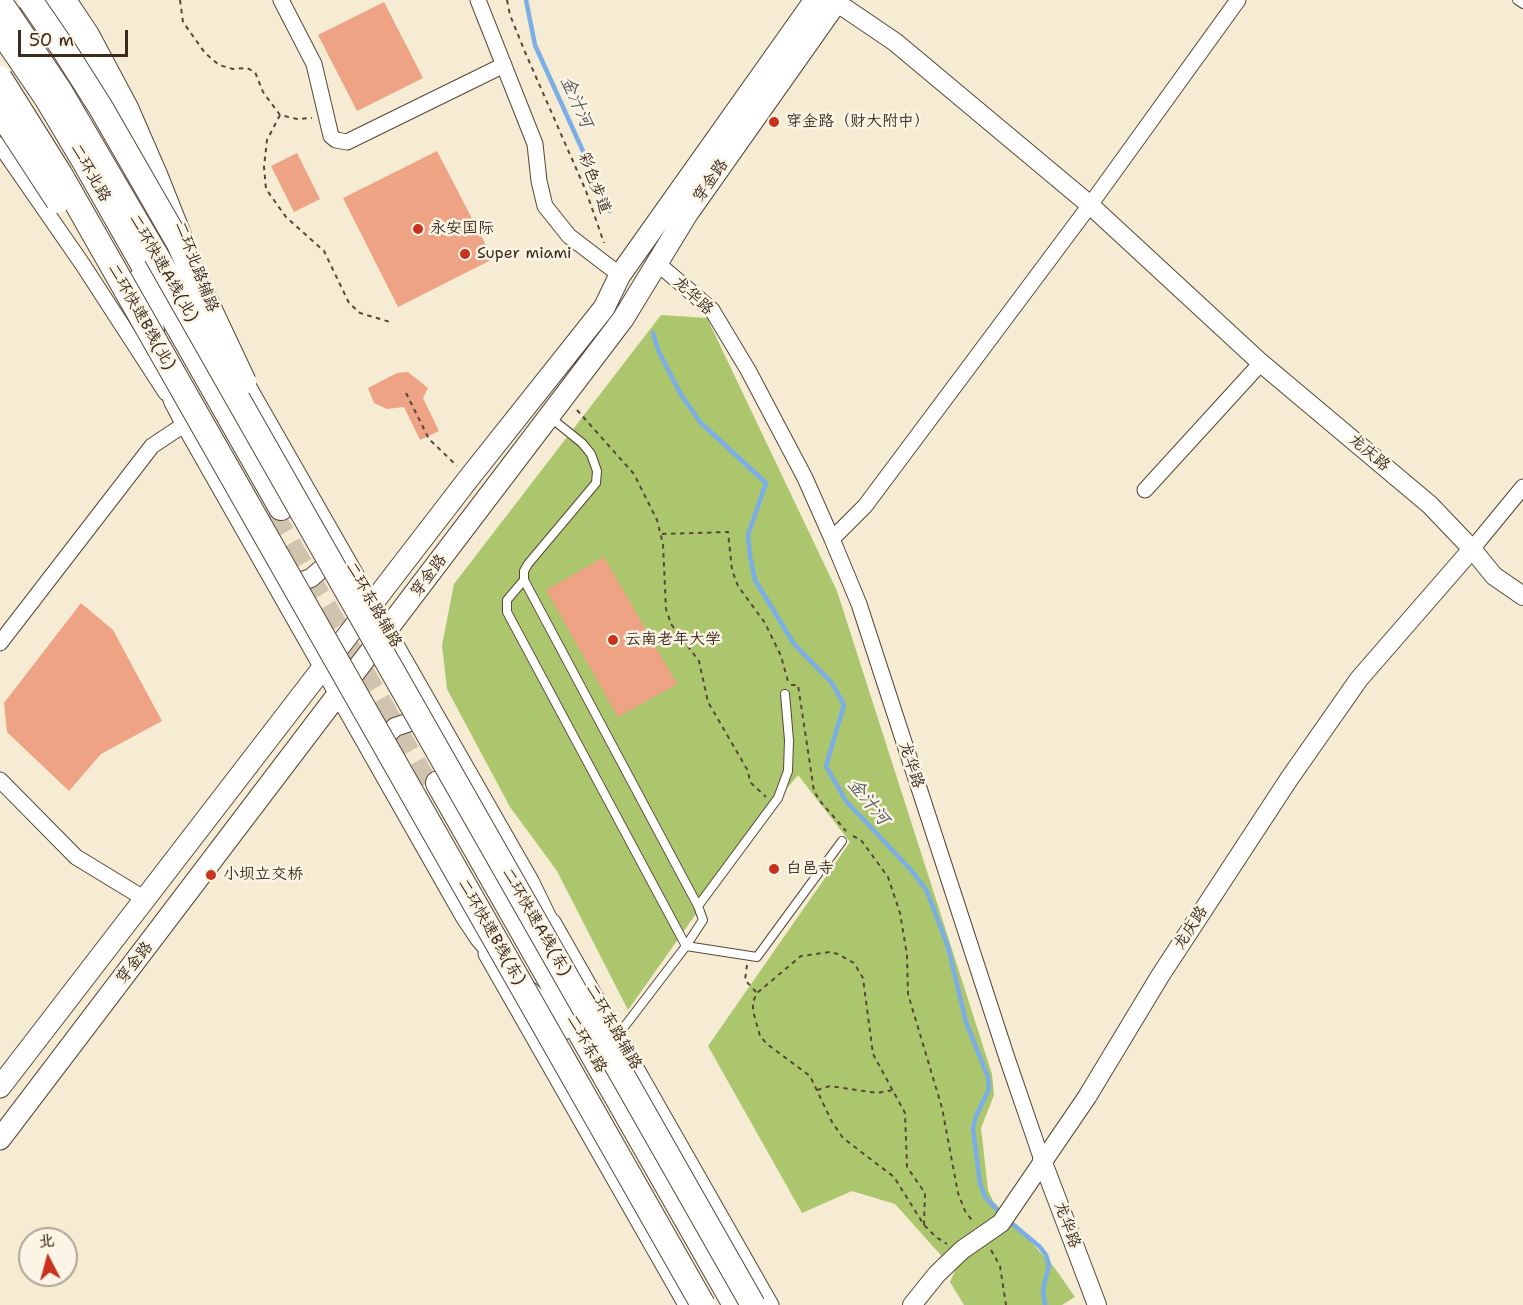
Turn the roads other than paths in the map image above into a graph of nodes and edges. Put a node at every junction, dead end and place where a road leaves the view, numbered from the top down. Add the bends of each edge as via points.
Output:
1 (30, 0) edge
2 (54, 0) edge
3 (69, 0) edge
4 (281, 0) edge
5 (478, 0) edge
6 (815, 0) edge
7 (1238, 0) edge
8 (1517, 0) edge
9 (837, 1) edge
10 (0, 2) edge
11 (1523, 4) edge
12 (0, 30) edge
13 (0, 49) edge
14 (504, 65) junction
15 (0, 78) edge
16 (0, 112) edge
17 (0, 145) edge
18 (1090, 205) junction
19 (178, 242) junction
20 (657, 263) junction
21 (143, 275) junction
22 (620, 275) junction
23 (1261, 363) junction
24 (250, 389) junction
25 (189, 416) junction
26 (549, 417) junction
27 (1523, 487) edge
28 (1145, 490) dead end
29 (276, 510) tunnel mouth
30 (324, 535) junction
31 (832, 539) junction
32 (1472, 549) junction
33 (272, 562) junction
34 (524, 580) junction
35 (1523, 596) edge
36 (372, 604) junction
37 (387, 631) junction
38 (0, 642) edge
39 (323, 668) junction
40 (784, 694) road end
41 (339, 695) junction
42 (448, 737) junction
43 (382, 772) junction
44 (0, 780) edge
45 (433, 786) tunnel mouth
46 (842, 840) dead end
47 (530, 882) junction
48 (145, 899) junction
49 (698, 906) junction
50 (465, 917) junction
51 (686, 946) junction
52 (570, 1027) junction
53 (618, 1035) junction
54 (0, 1087) edge
55 (0, 1139) edge
56 (1042, 1160) junction
57 (686, 1305) edge
58 (703, 1305) edge
59 (722, 1305) edge
60 (735, 1305) edge
61 (753, 1305) edge
62 (771, 1305) edge
63 (912, 1305) edge
64 (1096, 1305) edge

1 - 19 main road, bridge via 91,93
2 - 19 main road, bridge via 107,90
3 - 24 street, 二环北路辅路 via 112,70 138,123 222,332
4 - 14 street via 314,64 331,136 336,140 347,142
5 - 14 street
6 - 22 main road, 穿金路
7 - 18 street
8 - 11 lane
9 - 18 street, 龙庆路 via 895,42
9 - 20 main road, 穿金路 via 687,214
10 - 30 main road, 二环快速A线(北), bridge via 79,121
12 - 21 main road, 二环北路 via 65,129
13 - 21 main road, 二环北路
14 - 22 street via 535,144 545,206 569,236
15 - 25 main road, 二环快速B线(北), bridge via 60,174
16 - 25 main road, bridge
17 - 25 street
18 - 23 street, 龙庆路
18 - 31 street via 865,506
19 - 30 main road, bridge via 280,462
20 - 26 main road, 穿金路 via 623,319
20 - 31 street, 龙华路 via 712,310 800,468
21 - 24 street via 219,347
21 - 25 street via 169,390
21 - 29 main road, 二环北路
22 - 36 main road, 穿金路 via 604,308
23 - 28 street
23 - 32 street, 龙庆路 via 1430,505
24 - 30 street, 二环北路辅路
25 - 33 main road, 二环快速B线(北), bridge
25 - 38 street via 152,446
26 - 34 lane via 591,454 597,471 596,483 528,564
26 - 37 main road, 穿金路
27 - 32 street, 龙庆路
30 - 33 street via 334,544 331,557 311,578 283,581 270,573
30 - 36 street, 二环东路辅路
30 - 61 main road, 二环快速A线(东), bridge
31 - 56 street, 龙华路 via 859,604
32 - 35 street, 龙庆路 via 1494,576
32 - 56 street, 龙庆路 via 1359,679 1289,779 1160,976 1087,1097
33 - 39 street
33 - 58 main road, 二环快速B线(东), bridge
34 - 49 lane
34 - 51 lane via 507,600 507,612
36 - 37 street, 二环东路辅路
36 - 39 main road, 穿金路
37 - 41 main road, 穿金路
37 - 42 street, 二环东路辅路
39 - 41 street
39 - 48 main road, 穿金路
40 - 49 lane via 788,771 778,798
41 - 43 street
41 - 55 main road, 穿金路
42 - 43 street via 430,722 402,723 389,731 381,743 378,757
42 - 47 street, 二环东路辅路
43 - 50 street
44 - 48 street via 76,857
45 - 52 main road, 二环东路
46 - 51 lane via 757,957
47 - 52 street via 551,930
47 - 53 street, 二环东路辅路
48 - 54 main road, 穿金路
49 - 51 lane via 703,920
50 - 52 street via 494,956
50 - 57 street
51 - 53 lane
52 - 59 main road, 二环东路
52 - 60 main road, 二环东路
53 - 62 street, 二环东路辅路
56 - 63 street, 龙庆路 via 1006,1215 962,1250
56 - 64 street, 龙华路

